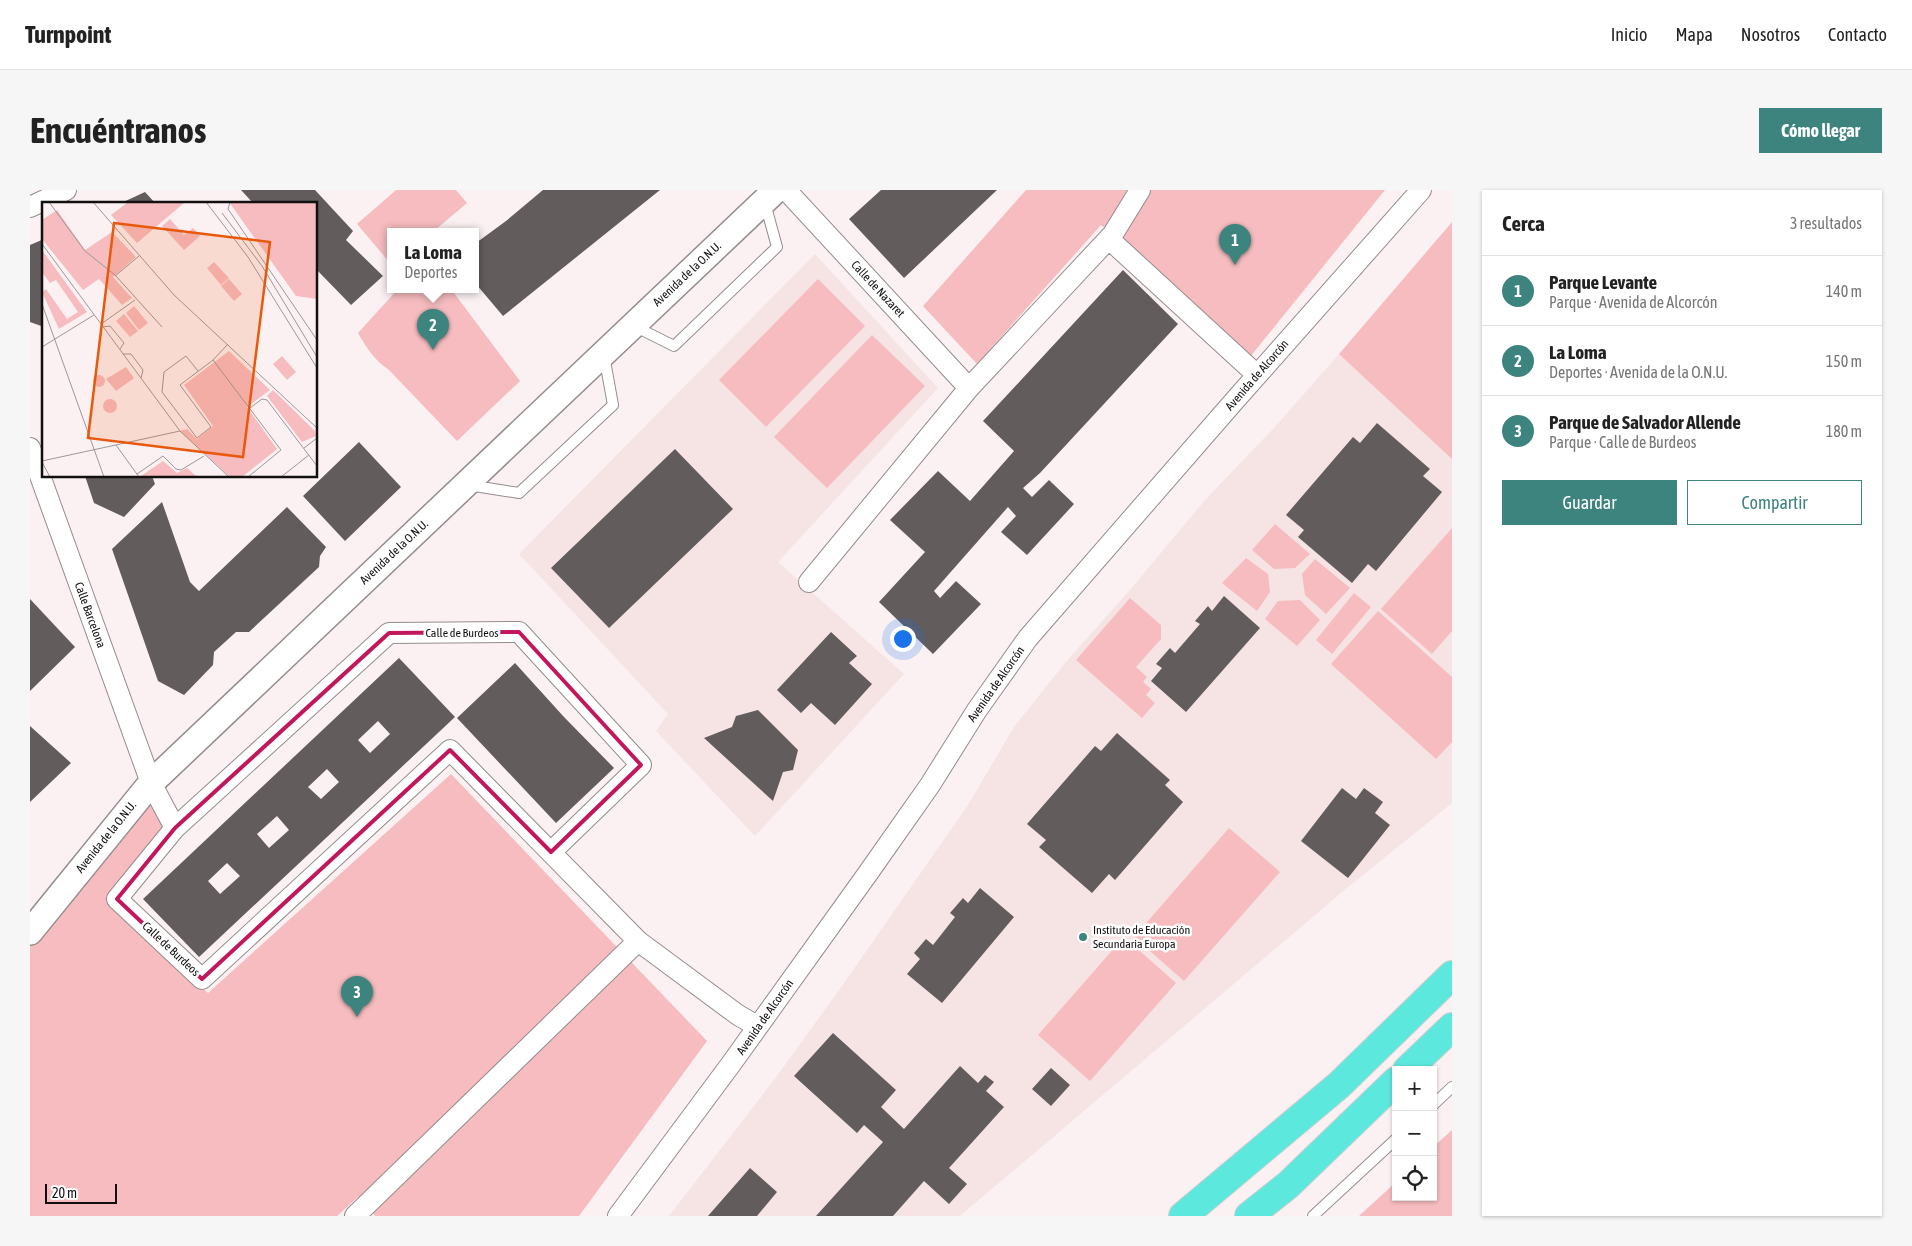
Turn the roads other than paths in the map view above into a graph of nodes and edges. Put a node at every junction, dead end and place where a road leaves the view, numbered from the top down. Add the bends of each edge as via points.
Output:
1 (66, 190) edge
2 (1140, 190) edge
3 (1421, 190) edge
4 (775, 194) edge
5 (30, 207) edge
6 (1109, 239) junction
7 (633, 325) junction
8 (604, 353) junction
9 (1257, 375) junction
10 (970, 388) junction
11 (30, 448) edge
12 (465, 485) junction
13 (809, 582) dead end
14 (151, 783) junction
15 (174, 828) junction
16 (551, 852) junction
17 (30, 932) edge
18 (638, 941) junction
19 (1452, 975) edge
20 (757, 1026) junction
21 (1452, 1027) edge
22 (1412, 1066) edge
23 (1392, 1085) edge
24 (1452, 1087) edge
25 (1437, 1101) edge
26 (1392, 1144) edge
27 (355, 1216) edge
28 (618, 1216) edge
29 (1183, 1216) edge
30 (1249, 1216) edge
31 (1313, 1216) edge

1 - 5 street
2 - 6 street
3 - 9 street, Avenida de Alcorcón
4 - 7 street, Avenida de la O.N.U.
4 - 7 lane via 777,247 674,346
4 - 10 street, Calle de Nazaret
6 - 9 street
6 - 10 street
7 - 8 street, Avenida de la O.N.U.
8 - 12 street, Avenida de la O.N.U.
8 - 12 lane via 613,405 519,493
9 - 20 street, Avenida de Alcorcón via 1028,638 908,815
10 - 13 street
11 - 14 street, Calle Barcelona
12 - 14 street, Avenida de la O.N.U.
14 - 15 street
14 - 17 street, Avenida de la O.N.U.
15 - 16 street, Calle de Burdeos via 117,899 202,979 450,750
15 - 16 street, Calle de Burdeos via 389,633 519,632 641,765
16 - 18 street, Calle de Burdeos
18 - 20 street, Calle de Burdeos
18 - 27 street
19 - 29 highway via 1339,1086
20 - 28 street, Avenida de Alcorcón
21 - 22 highway
23 - 30 highway via 1288,1185
24 - 25 lane
26 - 31 lane

